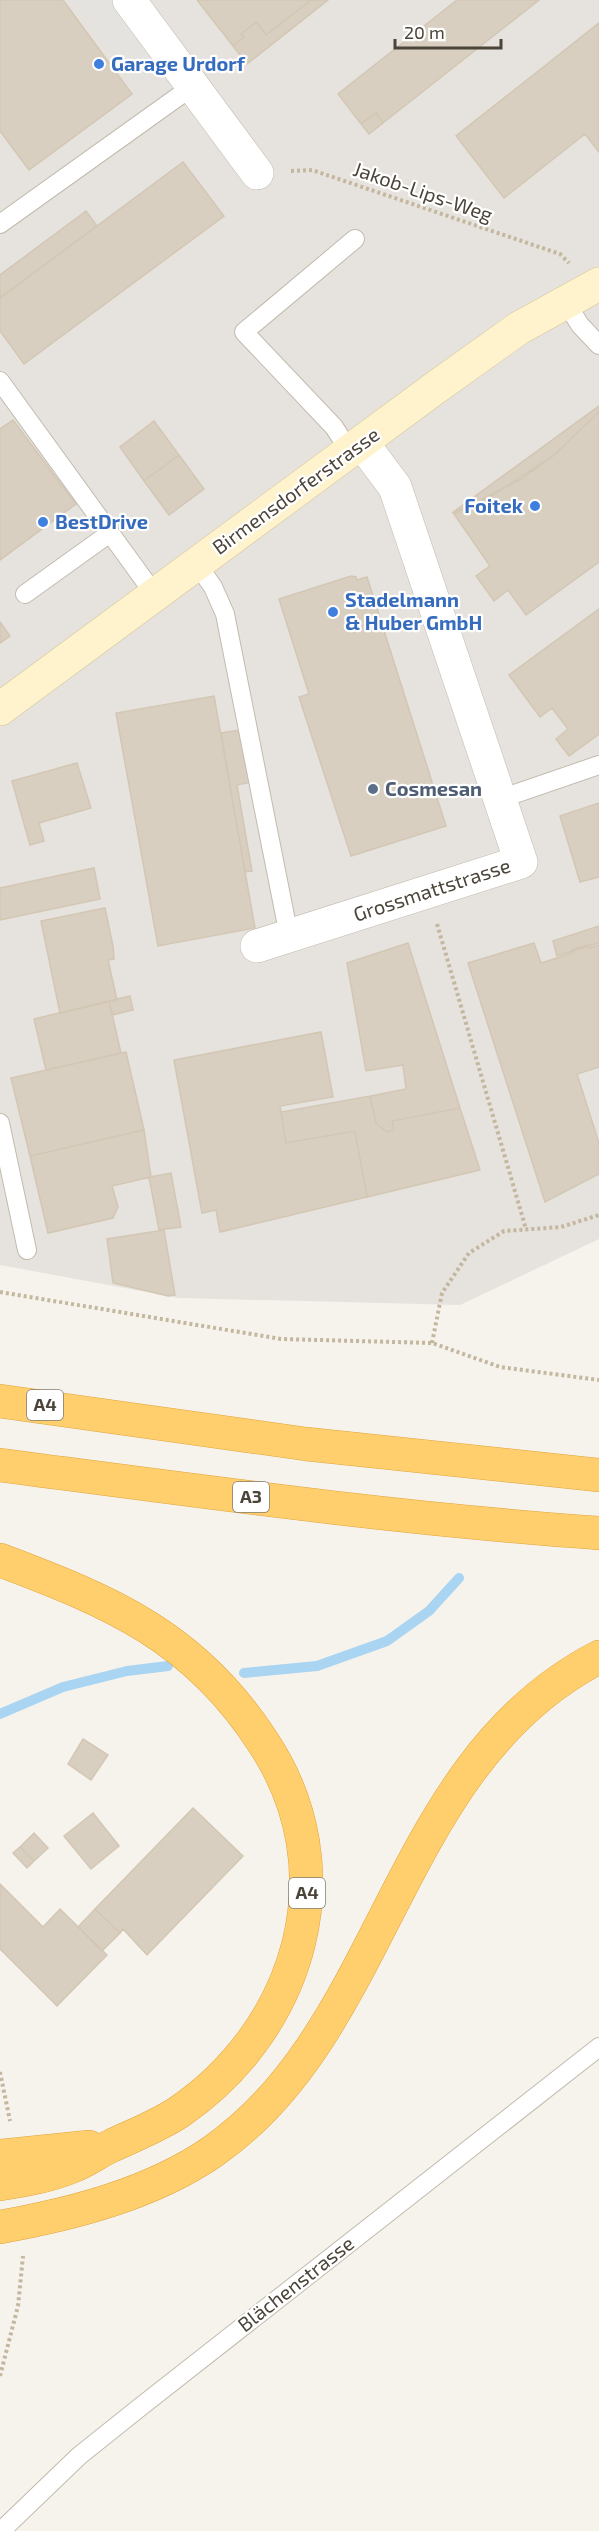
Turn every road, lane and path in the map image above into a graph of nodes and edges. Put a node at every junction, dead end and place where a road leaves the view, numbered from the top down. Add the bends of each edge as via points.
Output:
1 (129, 0) edge
2 (193, 86) junction
3 (257, 173) joint
4 (0, 224) edge
5 (355, 239) dead end
6 (572, 266) dead end
7 (599, 284) edge
8 (565, 301) junction
9 (599, 345) edge
10 (0, 381) edge
11 (356, 447) junction
12 (110, 533) junction
13 (197, 564) junction
14 (25, 594) dead end
15 (155, 595) junction
16 (0, 709) edge
17 (599, 765) edge
18 (500, 799) junction
19 (427, 891) junction
20 (289, 936) junction
21 (256, 946) dead end
22 (0, 1123) edge
23 (599, 1215) edge
24 (526, 1229) junction
25 (27, 1250) dead end
26 (0, 1292) edge
27 (432, 1343) junction
28 (599, 1380) edge
29 (0, 1395) edge
30 (0, 1401) edge
31 (89, 1415) junction
32 (0, 1465) edge
33 (599, 1475) edge
34 (599, 1533) edge
35 (0, 1560) edge
36 (599, 1657) edge
37 (599, 2047) edge
38 (0, 2072) edge
39 (6, 2143) edge
40 (112, 2145) junction
41 (0, 2184) edge
42 (12, 2236) edge
43 (0, 2376) edge
44 (1, 2531) edge

1 - 2 street
2 - 3 street
2 - 4 lane
3 - 6 path, Jakob-Lips-Weg via 312,170 560,254
5 - 11 lane via 244,332
7 - 8 main road, Birmensdorferstrasse
8 - 9 lane
8 - 11 main road, Birmensdorferstrasse via 519,328
10 - 12 lane
11 - 13 main road, Birmensdorferstrasse
11 - 18 street, Grossmattstrasse via 395,487
12 - 14 lane
12 - 15 lane
13 - 15 main road, Birmensdorferstrasse
13 - 20 lane via 225,614
15 - 16 main road, Birmensdorferstrasse
17 - 18 lane
18 - 19 street, Grossmattstrasse via 521,862
19 - 20 street, Grossmattstrasse
19 - 24 path
20 - 21 street, Grossmattstrasse
22 - 25 lane
23 - 24 path via 561,1227
24 - 27 path via 504,1231 469,1253 442,1293
26 - 27 path via 281,1339
27 - 28 path via 500,1367
29 - 31 highway, A4
30 - 31 highway
31 - 33 highway via 306,1444
32 - 34 highway, A3 via 322,1506
35 - 40 highway, A4 via 69,1585 138,1619 197,1664 264,1743 299,1822 308,1870 306,1912 296,1958 277,2001 247,2048 214,2083 178,2112
36 - 42 highway via 543,1694 472,1765 418,1851 303,2060 244,2127 211,2153 135,2190
37 - 44 lane, Blächenstrasse via 79,2456
38 - 39 path
39 - 40 highway, A4
40 - 41 highway, A4 via 74,2166 40,2178
42 - 43 path via 18,2306

